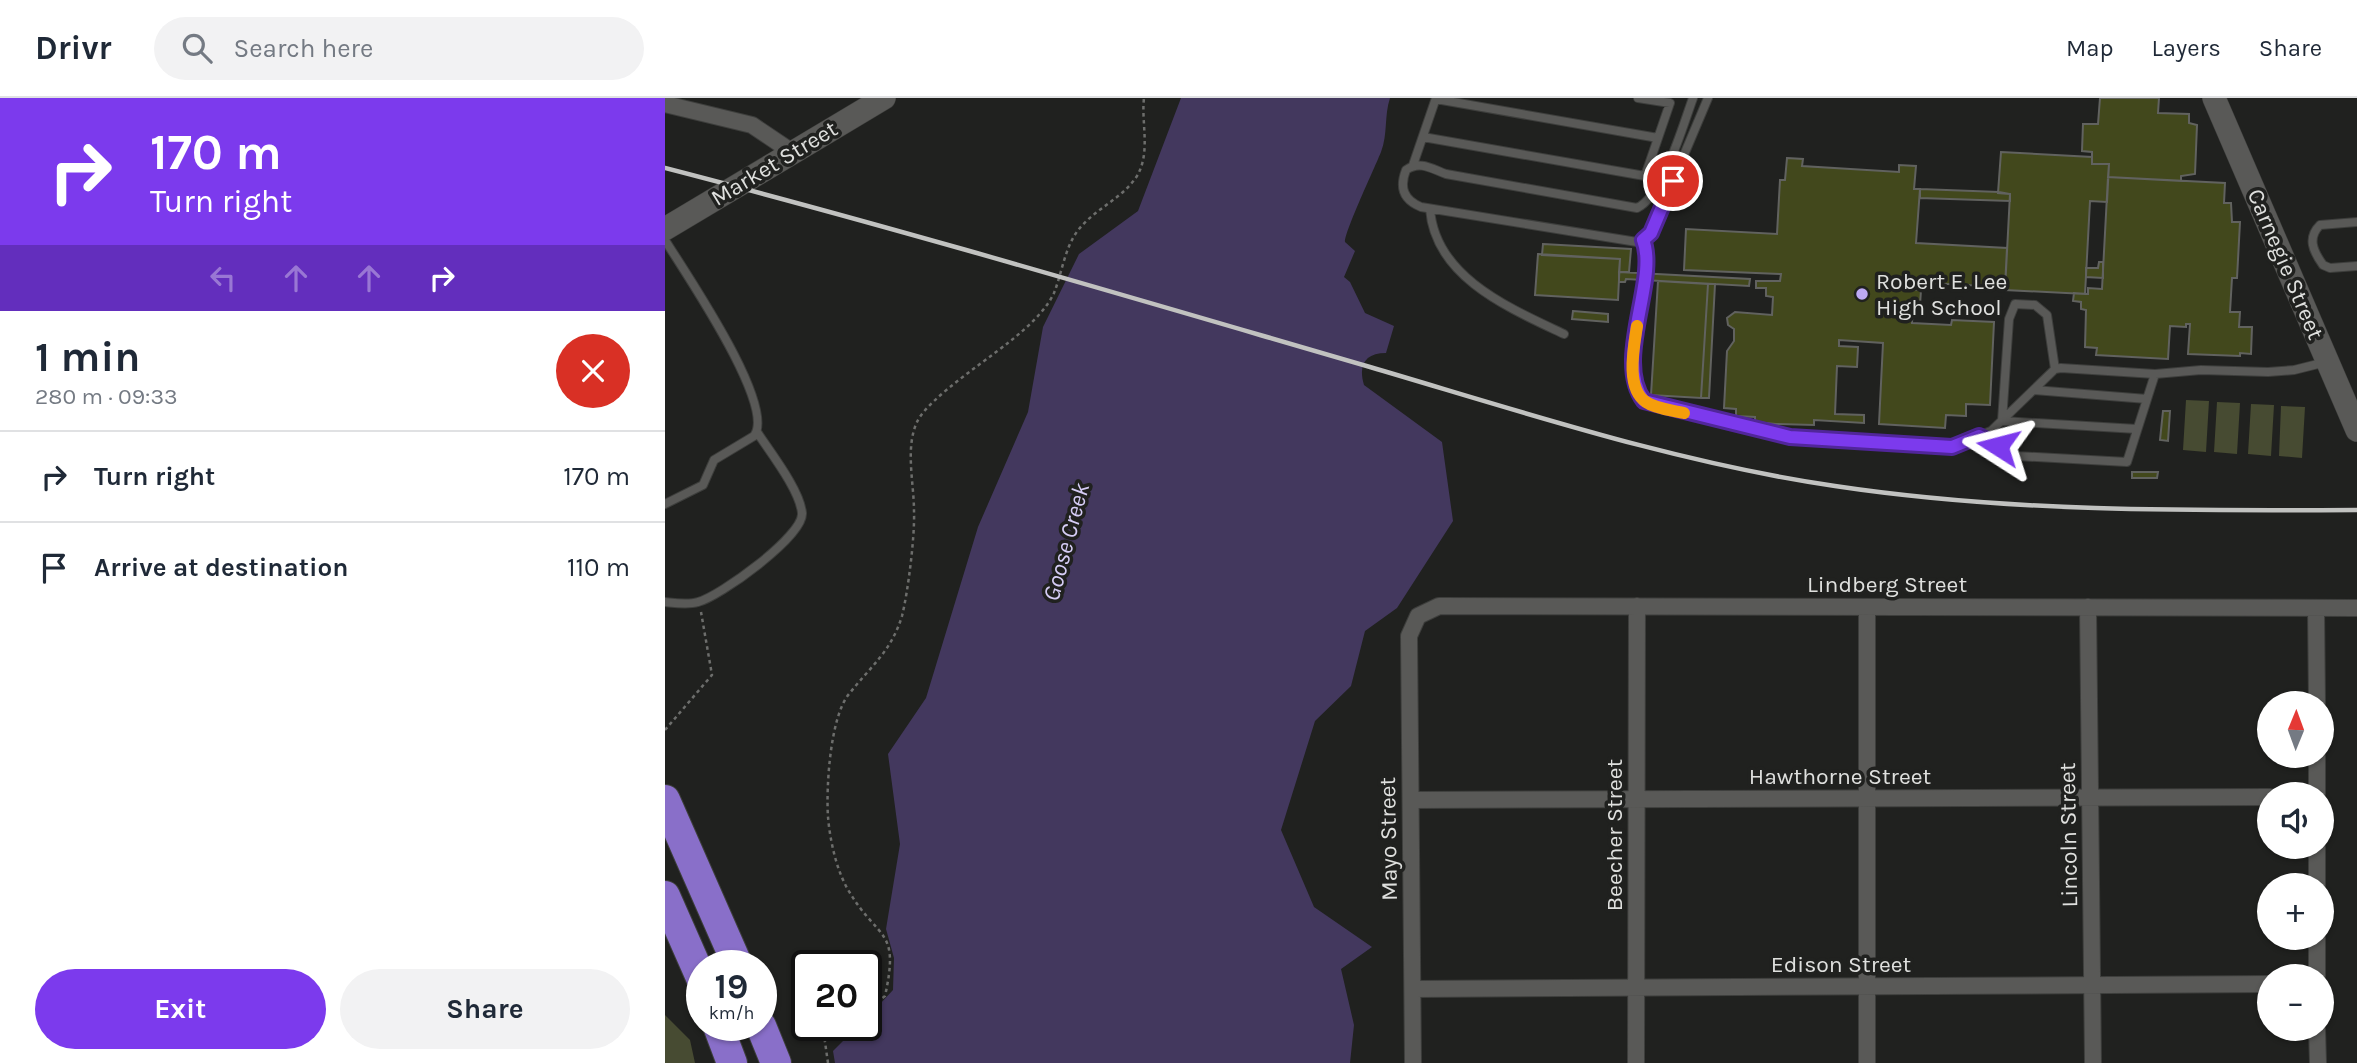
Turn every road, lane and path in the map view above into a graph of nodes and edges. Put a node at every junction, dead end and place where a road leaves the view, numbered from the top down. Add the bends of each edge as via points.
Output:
1 (1144, 98) edge
2 (1436, 98) edge
3 (1638, 98) edge
4 (1693, 98) edge
5 (1708, 98) edge
6 (2214, 98) edge
7 (879, 99) edge
8 (665, 104) edge
9 (1423, 137) junction
10 (1658, 138) junction
11 (792, 152) junction
12 (1413, 165) junction
13 (1645, 176) junction
14 (1657, 186) junction
15 (1430, 209) junction
16 (2357, 222) edge
17 (665, 229) edge
18 (665, 240) edge
19 (1643, 240) junction
20 (2357, 266) edge
21 (1564, 334) dead end
22 (2328, 362) junction
23 (2055, 369) junction
24 (2155, 374) junction
25 (2034, 390) junction
26 (2147, 398) junction
27 (2002, 421) junction
28 (2137, 429) junction
29 (2357, 430) edge
30 (757, 432) junction
31 (1979, 436) junction
32 (665, 504) edge
33 (665, 602) edge
34 (699, 602) junction
35 (1637, 606) junction
36 (1867, 607) junction
37 (2088, 607) junction
38 (2316, 608) junction
39 (2357, 608) edge
40 (1418, 616) joint
41 (2317, 691) edge
42 (665, 730) edge
43 (2090, 797) junction
44 (2257, 797) edge
45 (1868, 798) junction
46 (1636, 799) junction
47 (665, 800) edge
48 (1411, 800) junction
49 (665, 896) edge
50 (689, 950) edge
51 (731, 950) edge
52 (2257, 984) edge
53 (2092, 986) junction
54 (1868, 987) junction
55 (1636, 988) junction
56 (1413, 989) junction
57 (882, 998) edge
58 (724, 1041) edge
59 (767, 1041) edge
60 (825, 1041) edge
61 (2317, 1041) edge
62 (732, 1063) edge
63 (776, 1063) edge
64 (828, 1063) edge
65 (1413, 1063) edge
66 (1636, 1063) edge
67 (1867, 1063) edge
68 (2093, 1063) edge
69 (2318, 1063) edge

1 - 57 path via 1146,141 1138,174 1120,196 1076,231 1042,311 927,407 911,440 915,515 902,616 884,654 847,695 829,774 828,818 837,863 850,893 884,932 890,953
2 - 9 lane
2 - 10 lane
3 - 10 lane via 1670,103
4 - 14 lane
5 - 19 lane via 1655,224
6 - 22 street, Carnegie Street
7 - 11 street, Market Street
8 - 11 street via 752,125
9 - 12 lane
9 - 13 lane
10 - 13 lane
11 - 17 street, Market Street
12 - 14 lane via 1637,208 1646,204
12 - 15 lane via 1406,170 1402,189 1413,204
13 - 14 lane
15 - 19 lane via 1631,243
15 - 21 lane via 1431,228 1441,250 1463,275 1507,307
16 - 20 lane via 2321,225 2312,240 2323,265
18 - 30 lane via 740,364 759,419
19 - 31 lane via 1634,365 1644,401 1790,437 1952,447
22 - 24 lane via 2294,370
22 - 29 street, Carnegie Street
23 - 24 lane
23 - 25 lane
23 - 27 lane via 2047,315 2035,305 2015,304 2009,319
24 - 26 lane
25 - 26 lane
25 - 27 lane
26 - 28 lane
27 - 28 lane
27 - 31 lane
28 - 31 lane via 2127,462 2016,456
30 - 32 lane via 713,460 703,485
30 - 34 lane via 797,497 800,526 773,554
33 - 34 lane
34 - 42 path via 712,676
35 - 36 street, Lindberg Street
35 - 40 street, Lindberg Street via 1439,606
35 - 46 street, Beecher Street
36 - 37 street, Lindberg Street
36 - 45 street
37 - 38 street, Lindberg Street
37 - 43 street, Lincoln Street
38 - 39 street, Lindberg Street
38 - 41 street
40 - 48 street, Mayo Street via 1409,636
43 - 44 street, Hawthorne Street
43 - 45 street, Hawthorne Street
43 - 53 street, Lincoln Street
45 - 46 street, Hawthorne Street
45 - 54 street
46 - 48 street, Hawthorne Street
46 - 55 street, Beecher Street
47 - 51 highway
48 - 56 street, Mayo Street
49 - 50 highway
52 - 53 street, Edison Street
53 - 54 street, Edison Street
53 - 68 street, Lincoln Street
54 - 55 street, Edison Street
54 - 67 street
55 - 56 street, Edison Street
55 - 66 street, Beecher Street
56 - 65 street, Mayo Street
58 - 62 highway
59 - 63 highway
60 - 64 path
61 - 69 street

